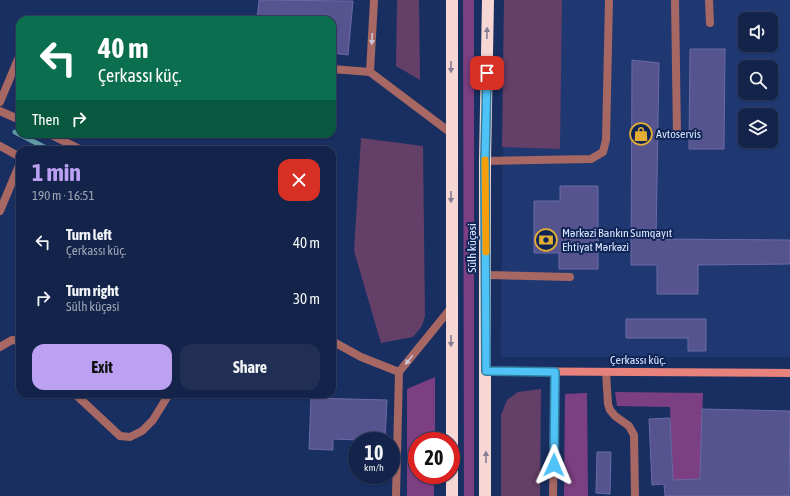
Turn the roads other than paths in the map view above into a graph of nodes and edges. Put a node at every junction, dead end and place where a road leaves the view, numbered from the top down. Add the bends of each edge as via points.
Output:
1 (374, 0) edge
2 (452, 0) edge
3 (488, 0) edge
4 (609, 0) edge
5 (675, 0) edge
6 (709, 0) edge
7 (710, 23) dead end
8 (16, 64) edge
9 (336, 69) edge
10 (370, 72) junction
11 (0, 102) edge
12 (0, 111) edge
13 (16, 118) edge
14 (451, 133) junction
15 (677, 135) dead end
16 (57, 138) edge
17 (0, 146) edge
18 (74, 146) edge
19 (16, 155) edge
20 (485, 161) junction
21 (16, 173) edge
22 (0, 211) edge
23 (486, 275) junction
24 (570, 277) dead end
25 (451, 308) junction
26 (16, 340) edge
27 (336, 343) edge
28 (0, 347) edge
29 (486, 371) junction
30 (399, 372) junction
31 (555, 372) junction
32 (606, 372) junction
33 (790, 373) edge
34 (79, 398) edge
35 (167, 398) edge
36 (396, 496) edge
37 (452, 496) edge
38 (486, 496) edge
39 (553, 496) edge
40 (635, 496) edge

1 -> 10 street
2 -> 14 highway, Sülh küçəsi
20 -> 3 highway, Sülh küçəsi
4 - 20 street via 606,140 603,152 591,159
5 - 15 street
6 - 7 street
8 - 11 street
9 - 10 street
10 - 14 street
12 - 13 street
14 -> 25 highway, Sülh küçəsi
16 - 18 street
17 - 19 street
20 - 23 highway, Sülh küçəsi
21 - 22 street
23 - 24 street
23 - 29 highway, Sülh küçəsi
25 -> 30 street
25 -> 37 highway, Sülh küçəsi
26 - 28 street
27 - 30 street via 361,357
29 - 31 street, Çerkassı küç.
38 -> 29 highway, Sülh küçəsi
30 - 36 street
31 - 32 street, Çerkassı küç.
31 - 39 street
32 - 33 street, Çerkassı küç.
32 - 40 street via 610,410 629,426 634,435
34 - 35 street via 120,436 130,437 142,431 153,420

